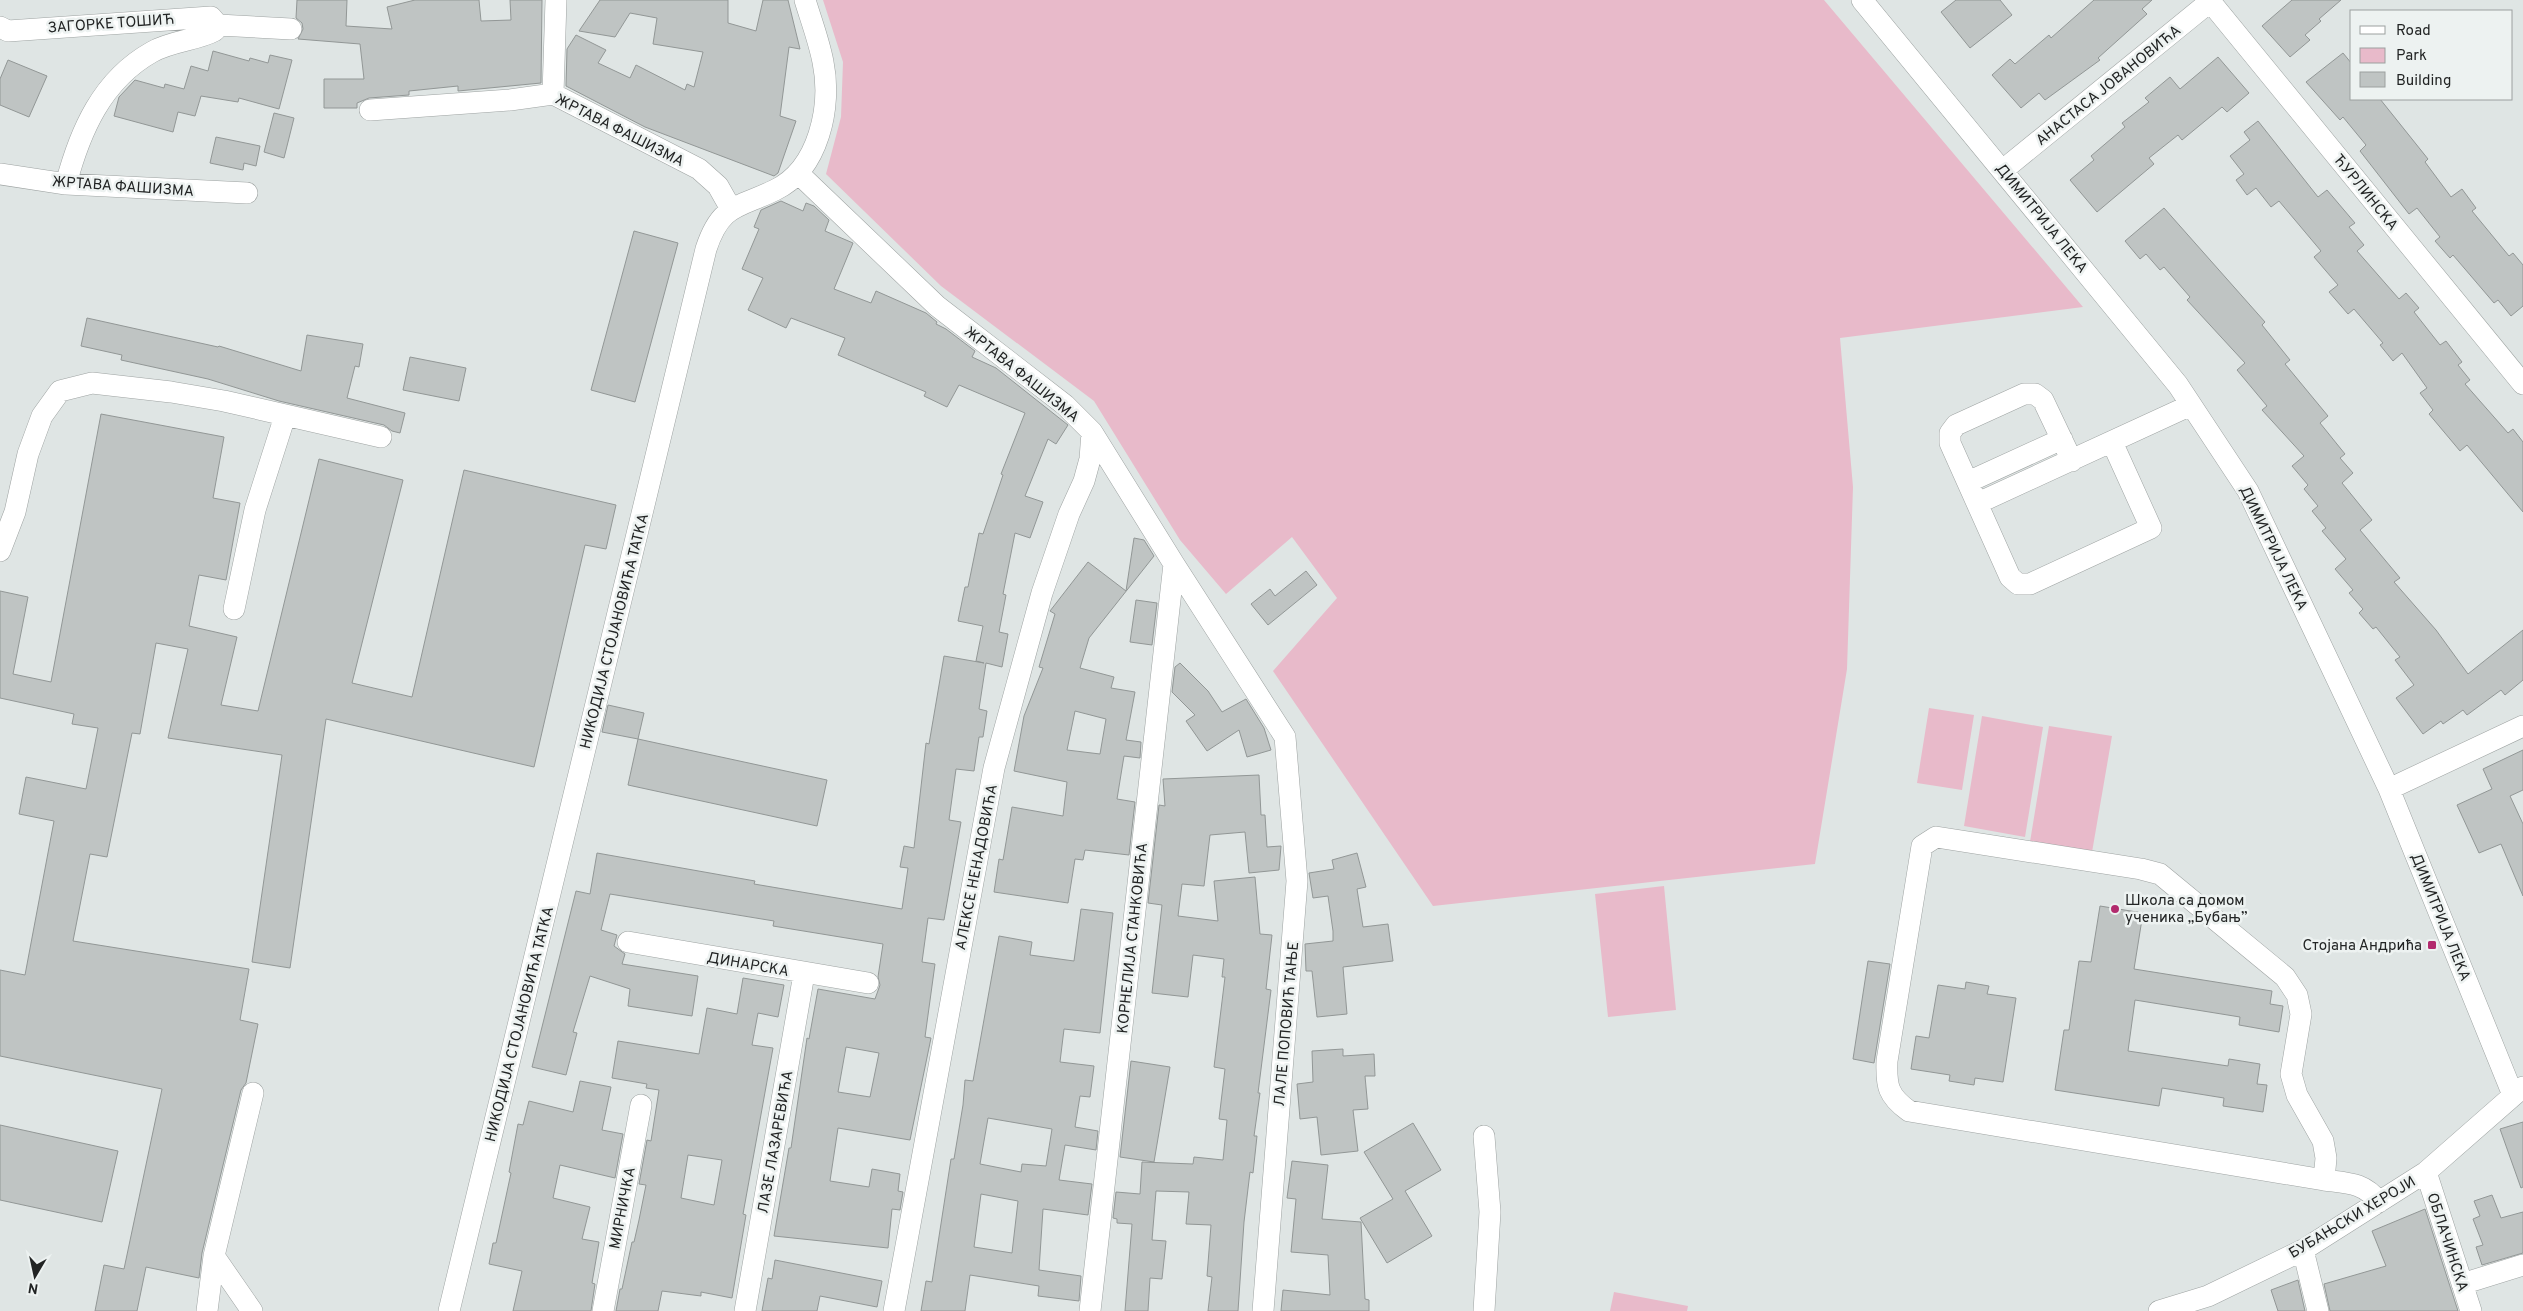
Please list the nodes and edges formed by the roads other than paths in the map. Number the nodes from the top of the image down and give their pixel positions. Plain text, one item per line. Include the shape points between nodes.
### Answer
1 (556, 0) edge
2 (805, 0) edge
3 (1862, 0) edge
4 (2211, 0) edge
5 (218, 25) junction
6 (0, 28) edge
7 (291, 29) dead end
8 (553, 94) junction
9 (370, 110) dead end
10 (2003, 170) junction
11 (798, 173) junction
12 (0, 174) edge
13 (66, 184) junction
14 (247, 193) dead end
15 (730, 209) junction
16 (2523, 384) edge
17 (2191, 404) junction
18 (285, 416) junction
19 (1092, 432) junction
20 (381, 437) dead end
21 (2062, 439) junction
22 (2112, 442) junction
23 (2072, 460) junction
24 (1968, 482) junction
25 (1978, 503) junction
26 (0, 550) edge
27 (1174, 564) junction
28 (234, 609) dead end
29 (2523, 726) edge
30 (1285, 736) joint
31 (2389, 789) junction
32 (628, 942) dead end
33 (804, 974) junction
34 (868, 983) dead end
35 (2518, 1091) edge
36 (253, 1094) dead end
37 (642, 1106) dead end
38 (1484, 1136) dead end
39 (2426, 1172) junction
40 (2324, 1180) junction
41 (2378, 1202) junction
42 (2303, 1250) junction
43 (214, 1256) junction
44 (2523, 1264) edge
45 (2462, 1284) junction
46 (2209, 1304) edge
47 (206, 1311) edge
48 (252, 1311) edge
49 (449, 1311) edge
50 (603, 1311) edge
51 (745, 1311) edge
52 (894, 1311) edge
53 (1090, 1311) edge
54 (1263, 1311) edge
55 (1484, 1311) edge
56 (2159, 1311) edge
57 (2318, 1311) edge
58 (2471, 1311) edge

1 - 8 street
2 - 11 street via 823,62 825,99 818,138
3 - 10 street, ДИМИТРИЈА ЛЕКА
4 - 10 street, АНАСТАСА ЈОВАНОВИЋА
4 - 16 street, ЋУРЛИНСКА
5 - 6 street, ЗАГОРКЕ ТОШИЋ via 211,17 186,17
5 - 7 street, ЗАГОРКЕ ТОШИЋ
5 - 13 street, ЗАГОРКЕ ТОШИЋ via 212,32 162,46 118,76 84,126
8 - 9 street, ЖРТАВА ФАШИЗМА
8 - 15 street, ЖРТАВА ФАШИЗМА via 699,169 718,186
10 - 17 street, ДИМИТРИЈА ЛЕКА
11 - 15 street via 777,190
11 - 19 street, ЖРТАВА ФАШИЗМА via 937,306 1065,405
12 - 13 street, ЖРТАВА ФАШИЗМА
13 - 14 street, ЖРТАВА ФАШИЗМА
15 - 49 street, НИКОДИЈА СТОЈАНОВИЋА ТАТКА via 706,248
17 - 22 street
17 - 31 street, ДИМИТРИЈА ЛЕКА via 2248,491
18 - 20 street
18 - 26 street via 224,401 92,383 60,392 42,416 28,454 15,512
18 - 28 street via 256,510
19 - 27 street, ЖРТАВА ФАШИЗМА
19 - 52 street, АЛЕКСЕ НЕНАДОВИЋА via 1084,480 1042,593 994,768
21 - 23 street
21 - 24 street
21 - 24 street via 2043,400 2035,394 2024,394 1956,425 1950,433 1950,443
22 - 23 street
22 - 25 street via 2151,528 2030,584 2018,584 2010,577
23 - 25 street
24 - 25 street
27 - 30 street, ЖРТАВА ФАШИЗМА
27 - 53 street, КОРНЕЛИЈА СТАНКОВИЋА
29 - 31 street
30 - 54 street, ЛАЛЕ ПОПОВИЋ ТАЊЕ via 1297,881
31 - 35 street, ДИМИТРИЈА ЛЕКА
32 - 33 street, ДИНАРСКА
33 - 34 street, ДИНАРСКА
33 - 51 street, ЛАЗЕ ЛАЗАРЕВИЋА
35 - 39 street, БУБАЊСКИ ХЕРОЈИ
36 - 43 street
37 - 50 street, МИРНИЧКА
38 - 55 street via 1490,1212
39 - 41 street, БУБАЊСКИ ХЕРОЈИ
39 - 45 street, ОБЛАЧИНСКА
40 - 40 street via 1909,1111 1894,1100 1886,1081 1887,1061 1922,846 1936,837 2160,874 2278,971 2297,995 2301,1014 2291,1074 2298,1095 2323,1141 2326,1158
40 - 41 street via 2370,1190
41 - 42 street, БУБАЊСКИ ХЕРОЈИ
42 - 46 street, БУБАЊСКИ ХЕРОЈИ
42 - 57 street
43 - 47 street
43 - 48 street
44 - 45 street
45 - 58 street, ОБЛАЧИНСКА
46 - 56 street, БУБАЊСКИ ХЕРОЈИ

